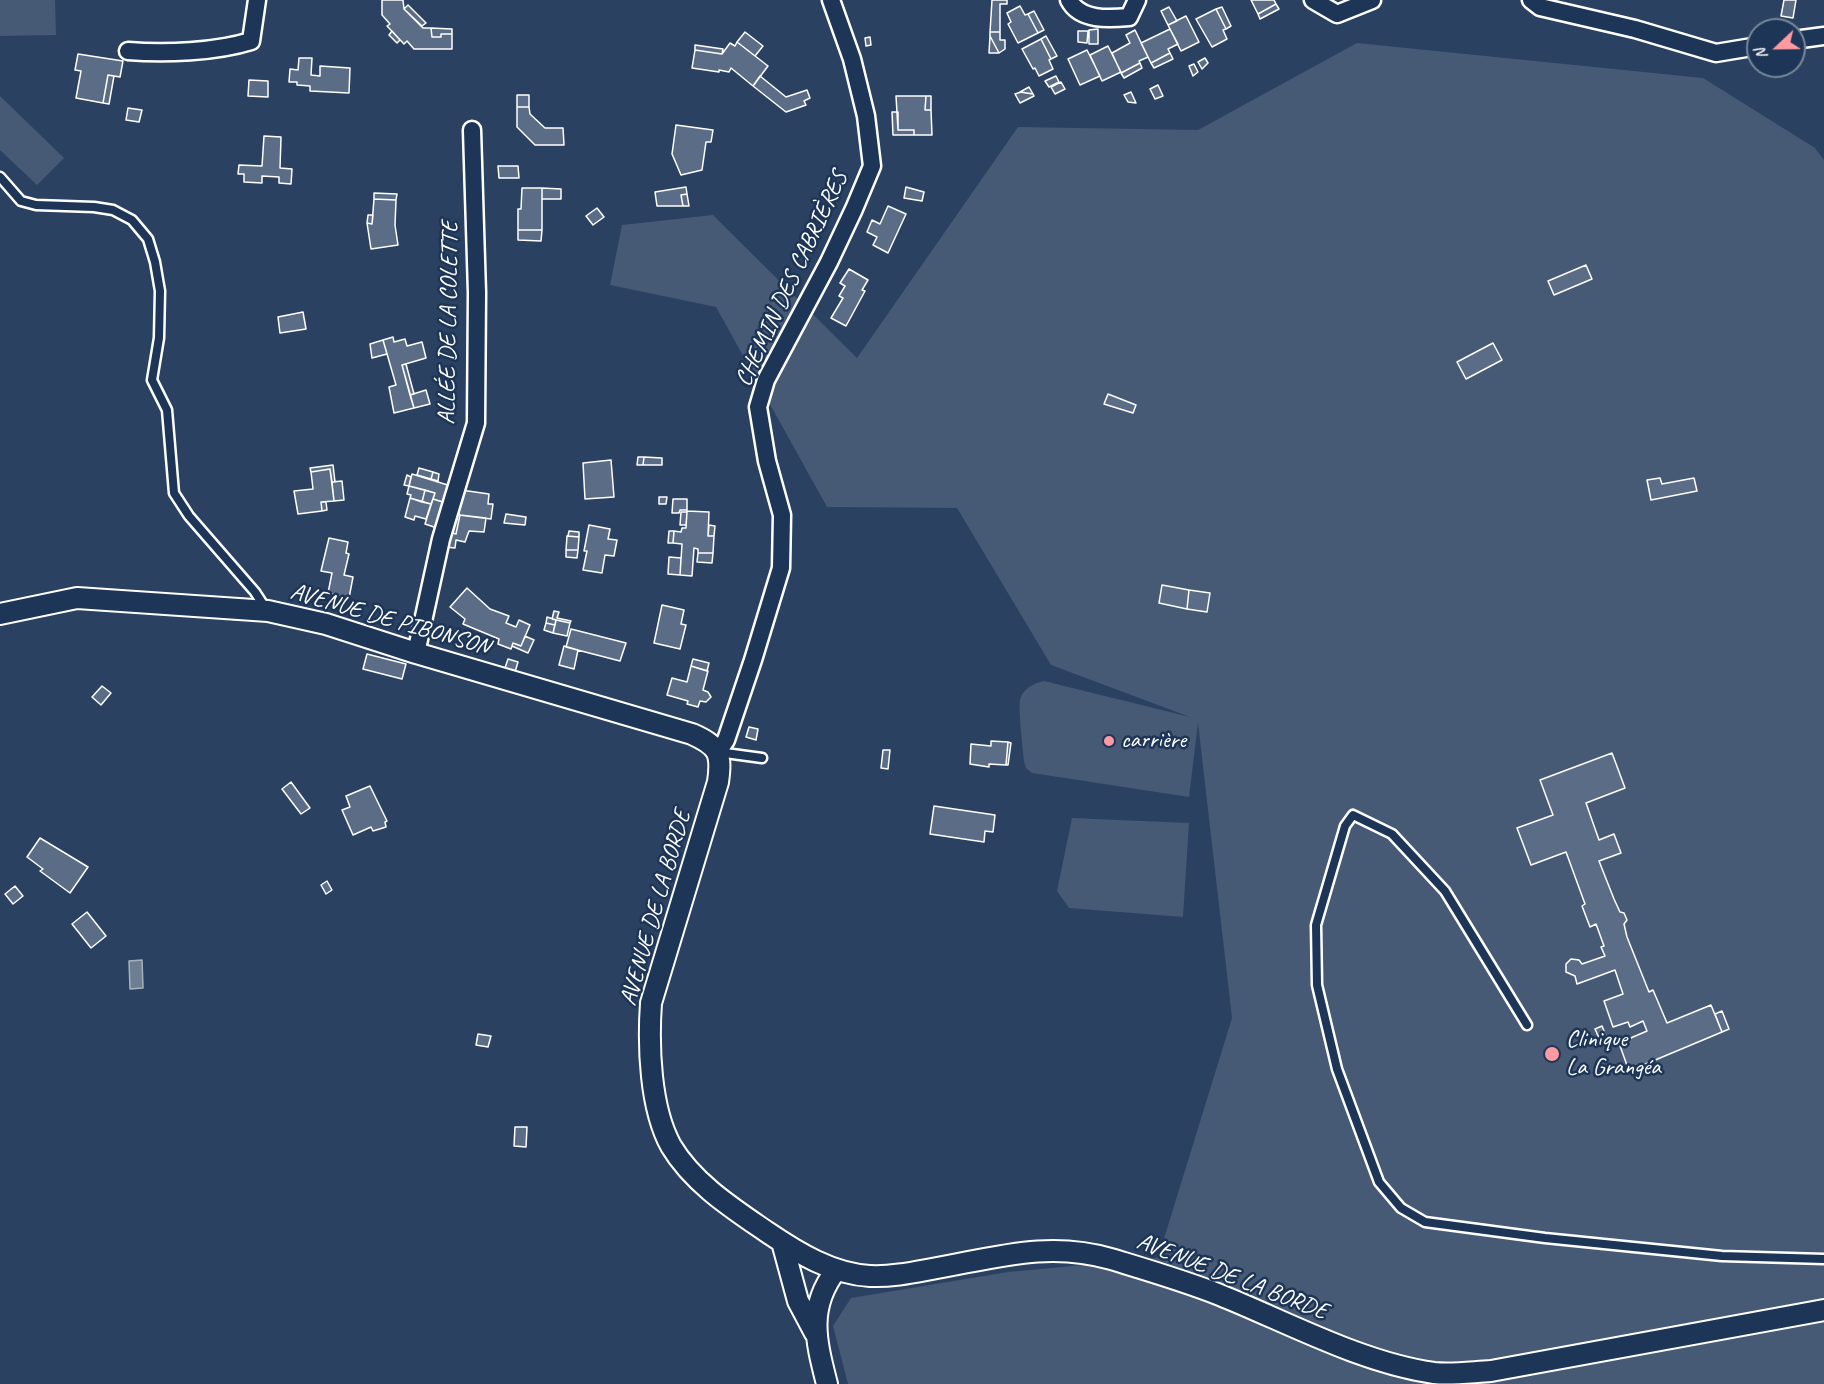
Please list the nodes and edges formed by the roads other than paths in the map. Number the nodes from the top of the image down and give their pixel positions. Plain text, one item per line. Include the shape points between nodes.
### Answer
1 (257, 0) edge
2 (831, 0) edge
3 (1069, 0) edge
4 (1137, 0) edge
5 (1313, 0) edge
6 (1371, 0) edge
7 (1531, 0) edge
8 (1824, 36) edge
9 (1806, 38) edge
10 (1746, 48) edge
11 (128, 51) dead end
12 (472, 130) dead end
13 (0, 177) edge
14 (268, 611) junction
15 (0, 614) edge
16 (416, 653) junction
17 (718, 752) junction
18 (762, 758) dead end
19 (1527, 1025) dead end
20 (782, 1242) junction
21 (1824, 1259) edge
22 (836, 1270) junction
23 (1824, 1310) edge
24 (815, 1333) junction
25 (827, 1384) edge

1 - 11 street via 251,41 154,53
2 - 17 street, CHEMIN DES CABRIÈRES via 852,59 866,116 872,166 829,262 766,380 758,407 782,514 781,568 726,740
3 - 4 street via 1073,8 1102,19 1129,17
5 - 6 street via 1337,14
7 - 10 street via 1540,7 1716,53
8 - 9 street
12 - 16 street, ALLÉE DE LA COLETTE via 476,423 441,539
13 - 14 lane via 21,201 36,206 113,210 132,220 148,239 160,291 159,338 152,380 167,410 174,493
14 - 15 street, AVENUE DE PIBONSON via 77,598
14 - 16 street, AVENUE DE PIBONSON via 326,624
16 - 17 street, AVENUE DE PIBONSON via 692,734 708,741
17 - 18 lane
17 - 20 street, AVENUE DE LA BORDE via 718,782 651,1004 651,1069 662,1126 687,1168 722,1201
19 - 21 lane via 1445,891 1392,834 1353,815 1345,826 1316,925 1317,985 1337,1069 1379,1182 1401,1208 1425,1222 1545,1238 1722,1256
20 - 22 street, AVENUE DE LA BORDE
20 - 24 street via 798,1301
22 - 23 street, AVENUE DE LA BORDE via 871,1276 906,1274 1015,1254 1081,1251 1218,1294 1351,1350 1435,1373 1491,1371
22 - 24 street via 817,1306
24 - 25 street

